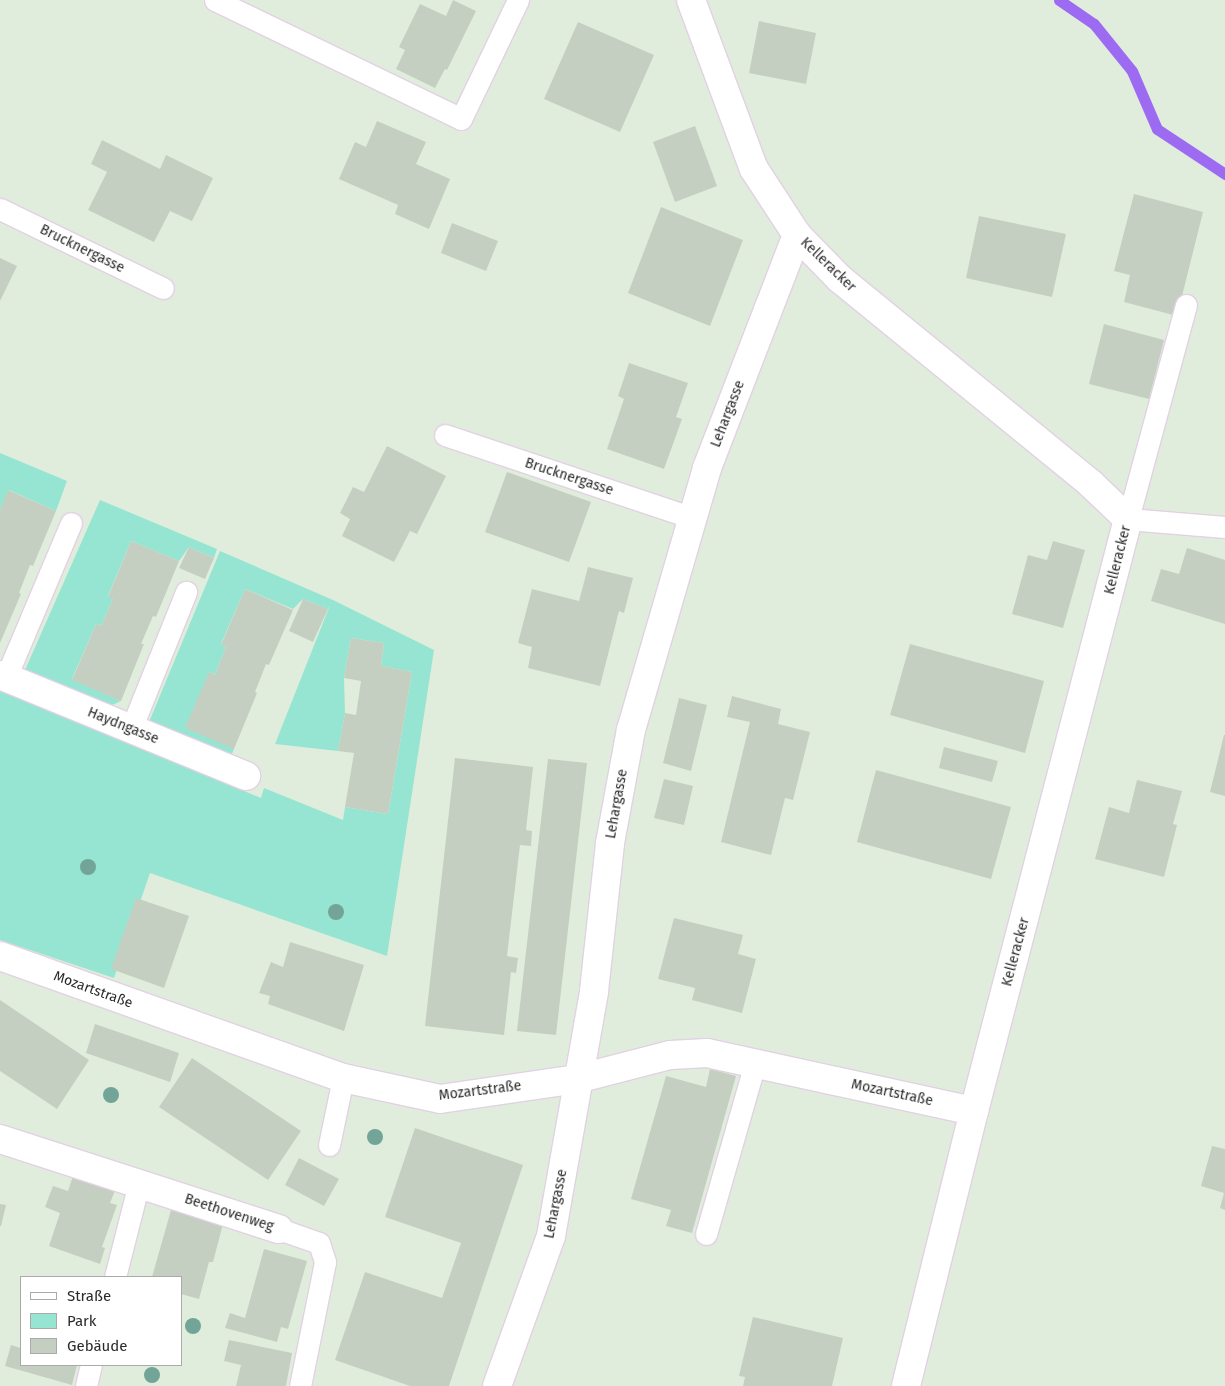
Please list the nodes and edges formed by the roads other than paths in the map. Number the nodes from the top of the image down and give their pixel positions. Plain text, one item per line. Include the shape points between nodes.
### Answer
1 (215, 0) edge
2 (518, 0) edge
3 (691, 0) edge
4 (0, 209) edge
5 (797, 235) junction
6 (164, 288) dead end
7 (1186, 305) dead end
8 (445, 435) dead end
9 (693, 518) junction
10 (1128, 519) junction
11 (71, 523) dead end
12 (1225, 526) edge
13 (186, 592) dead end
14 (3, 676) edge
15 (131, 729) junction
16 (246, 776) dead end
17 (0, 956) edge
18 (755, 1063) junction
19 (343, 1078) junction
20 (577, 1079) junction
21 (974, 1111) junction
22 (0, 1139) edge
23 (329, 1144) dead end
24 (139, 1183) junction
25 (279, 1230) joint
26 (706, 1234) dead end
27 (114, 1276) edge
28 (92, 1366) edge
29 (86, 1386) edge
30 (300, 1386) edge
31 (497, 1386) edge
32 (906, 1386) edge

1 - 2 lane via 461,119
3 - 5 street, Kelleracker via 754,169
4 - 6 lane, Brucknergasse
5 - 9 street, Lehargasse via 707,468
5 - 10 street, Kelleracker via 840,279 1062,459
7 - 10 lane, Kelleracker
8 - 9 lane, Brucknergasse
9 - 20 street, Lehargasse via 631,730 610,843 594,991
10 - 12 lane, Kelleracker
10 - 21 street, Kelleracker
11 - 14 lane
13 - 15 lane
14 - 15 street, Haydngasse
15 - 16 street, Haydngasse
17 - 19 street, Mozartstraße
18 - 20 street, Mozartstraße via 707,1053 670,1055
18 - 21 street, Mozartstraße
18 - 26 lane
19 - 20 street, Mozartstraße via 440,1099
19 - 23 lane
20 - 31 street, Lehargasse via 551,1236
21 - 32 street, Kelleracker
22 - 24 street, Beethovenweg
24 - 25 street, Beethovenweg
24 - 27 lane
25 - 30 lane, Beethovenweg via 319,1243 325,1262
28 - 29 lane

